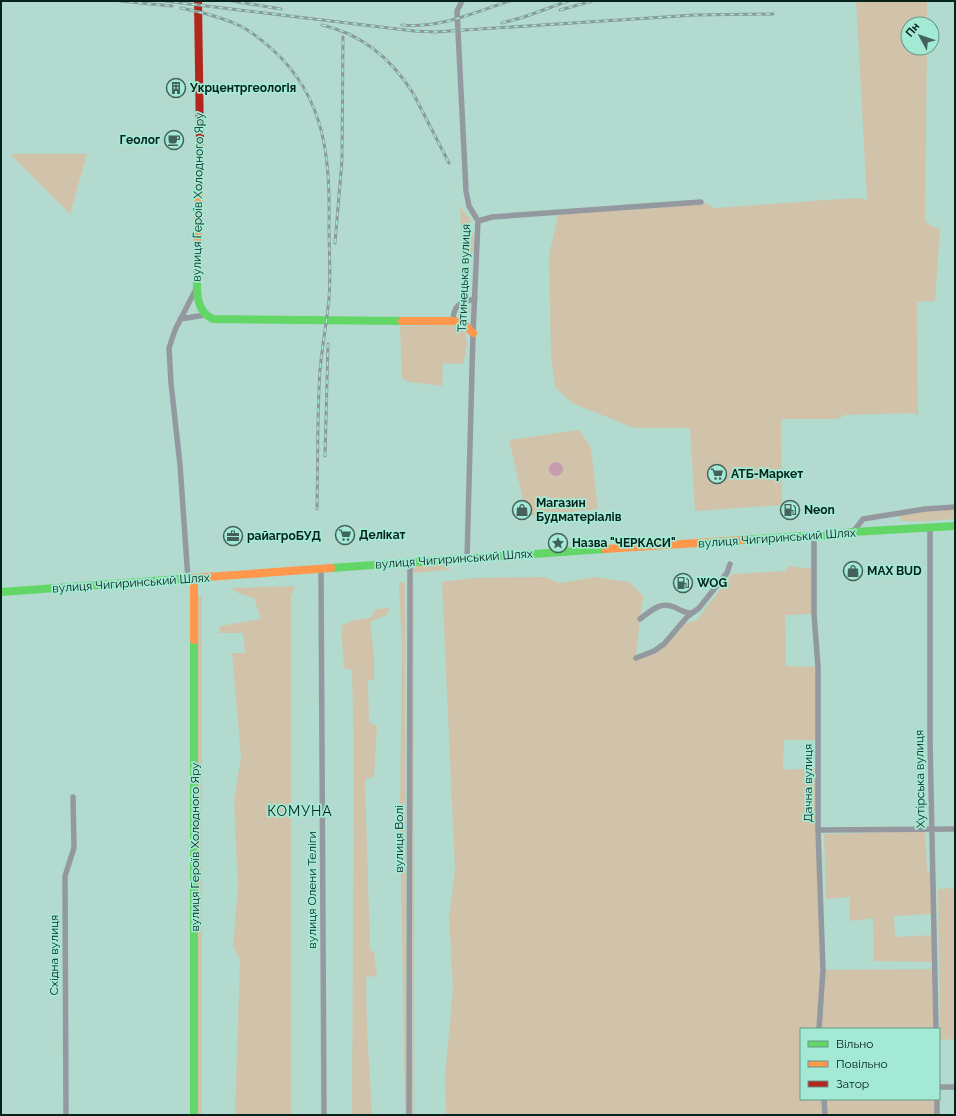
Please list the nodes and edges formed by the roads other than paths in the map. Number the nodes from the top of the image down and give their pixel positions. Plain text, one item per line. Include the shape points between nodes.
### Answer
1 (198, 1) edge
2 (462, 1) edge
3 (701, 202) dead end
4 (478, 221) junction
5 (197, 287) junction
6 (475, 299) junction
7 (205, 315) junction
8 (180, 319) junction
9 (453, 321) junction
10 (473, 333) junction
11 (955, 507) edge
12 (955, 526) edge
13 (930, 528) junction
14 (853, 532) junction
15 (814, 537) junction
16 (467, 559) junction
17 (410, 562) junction
18 (730, 564) dead end
19 (320, 569) junction
20 (191, 579) junction
21 (1, 592) edge
22 (692, 613) junction
23 (640, 619) dead end
24 (636, 658) dead end
25 (73, 797) dead end
26 (932, 829) junction
27 (955, 829) edge
28 (818, 830) junction
29 (819, 1028) edge
30 (936, 1028) edge
31 (940, 1087) edge
32 (955, 1087) edge
33 (824, 1100) edge
34 (937, 1100) edge
35 (66, 1115) edge
36 (194, 1115) edge
37 (324, 1115) edge
38 (409, 1115) edge
39 (825, 1115) edge
40 (937, 1115) edge

1 - 5 main road, вулиця Героїв Холодного Яру via 200,128
2 - 4 street, Татинецька вулиця via 457,11 466,191 469,206
3 - 4 street via 492,217
4 - 6 street, Татинецька вулиця
5 - 7 main road via 198,302
5 - 8 street, вулиця Героїв Холодного Яру
6 - 9 street via 459,304
6 - 10 street, Татинецька вулиця
7 - 8 street
7 - 9 main road via 213,319
8 - 20 street, вулиця Героїв Холодного Яру via 171,338 169,351
9 - 10 main road via 463,323
10 - 16 street, Татинецька вулиця
11 - 14 street via 863,519
12 - 13 main road, вулиця Чигиринський Шлях
13 - 14 main road, вулиця Чигиринський Шлях
13 - 26 street, Хутірська вулиця
14 - 15 main road, вулиця Чигиринський Шлях
15 - 16 main road, вулиця Чигиринський Шлях
15 - 28 street, Дачна вулиця via 814,614 818,667
16 - 17 main road, вулиця Чигиринський Шлях
17 - 19 main road, вулиця Чигиринський Шлях
17 - 38 street, вулиця Волі
18 - 22 street via 727,572 699,608
19 - 20 main road, вулиця Чигиринський Шлях
19 - 37 street, вулиця Олени Теліги
20 - 21 main road, вулиця Чигиринський Шлях
20 - 36 main road, вулиця Героїв Холодного Яру
22 - 23 street via 663,605
22 - 24 street via 664,644
25 - 35 street, Східна вулиця via 74,848 65,876
26 - 27 street
26 - 28 street
26 - 30 street, Хутірська вулиця
28 - 29 street, Дачна вулиця via 823,970
31 - 32 street
33 - 39 street
34 - 40 street

